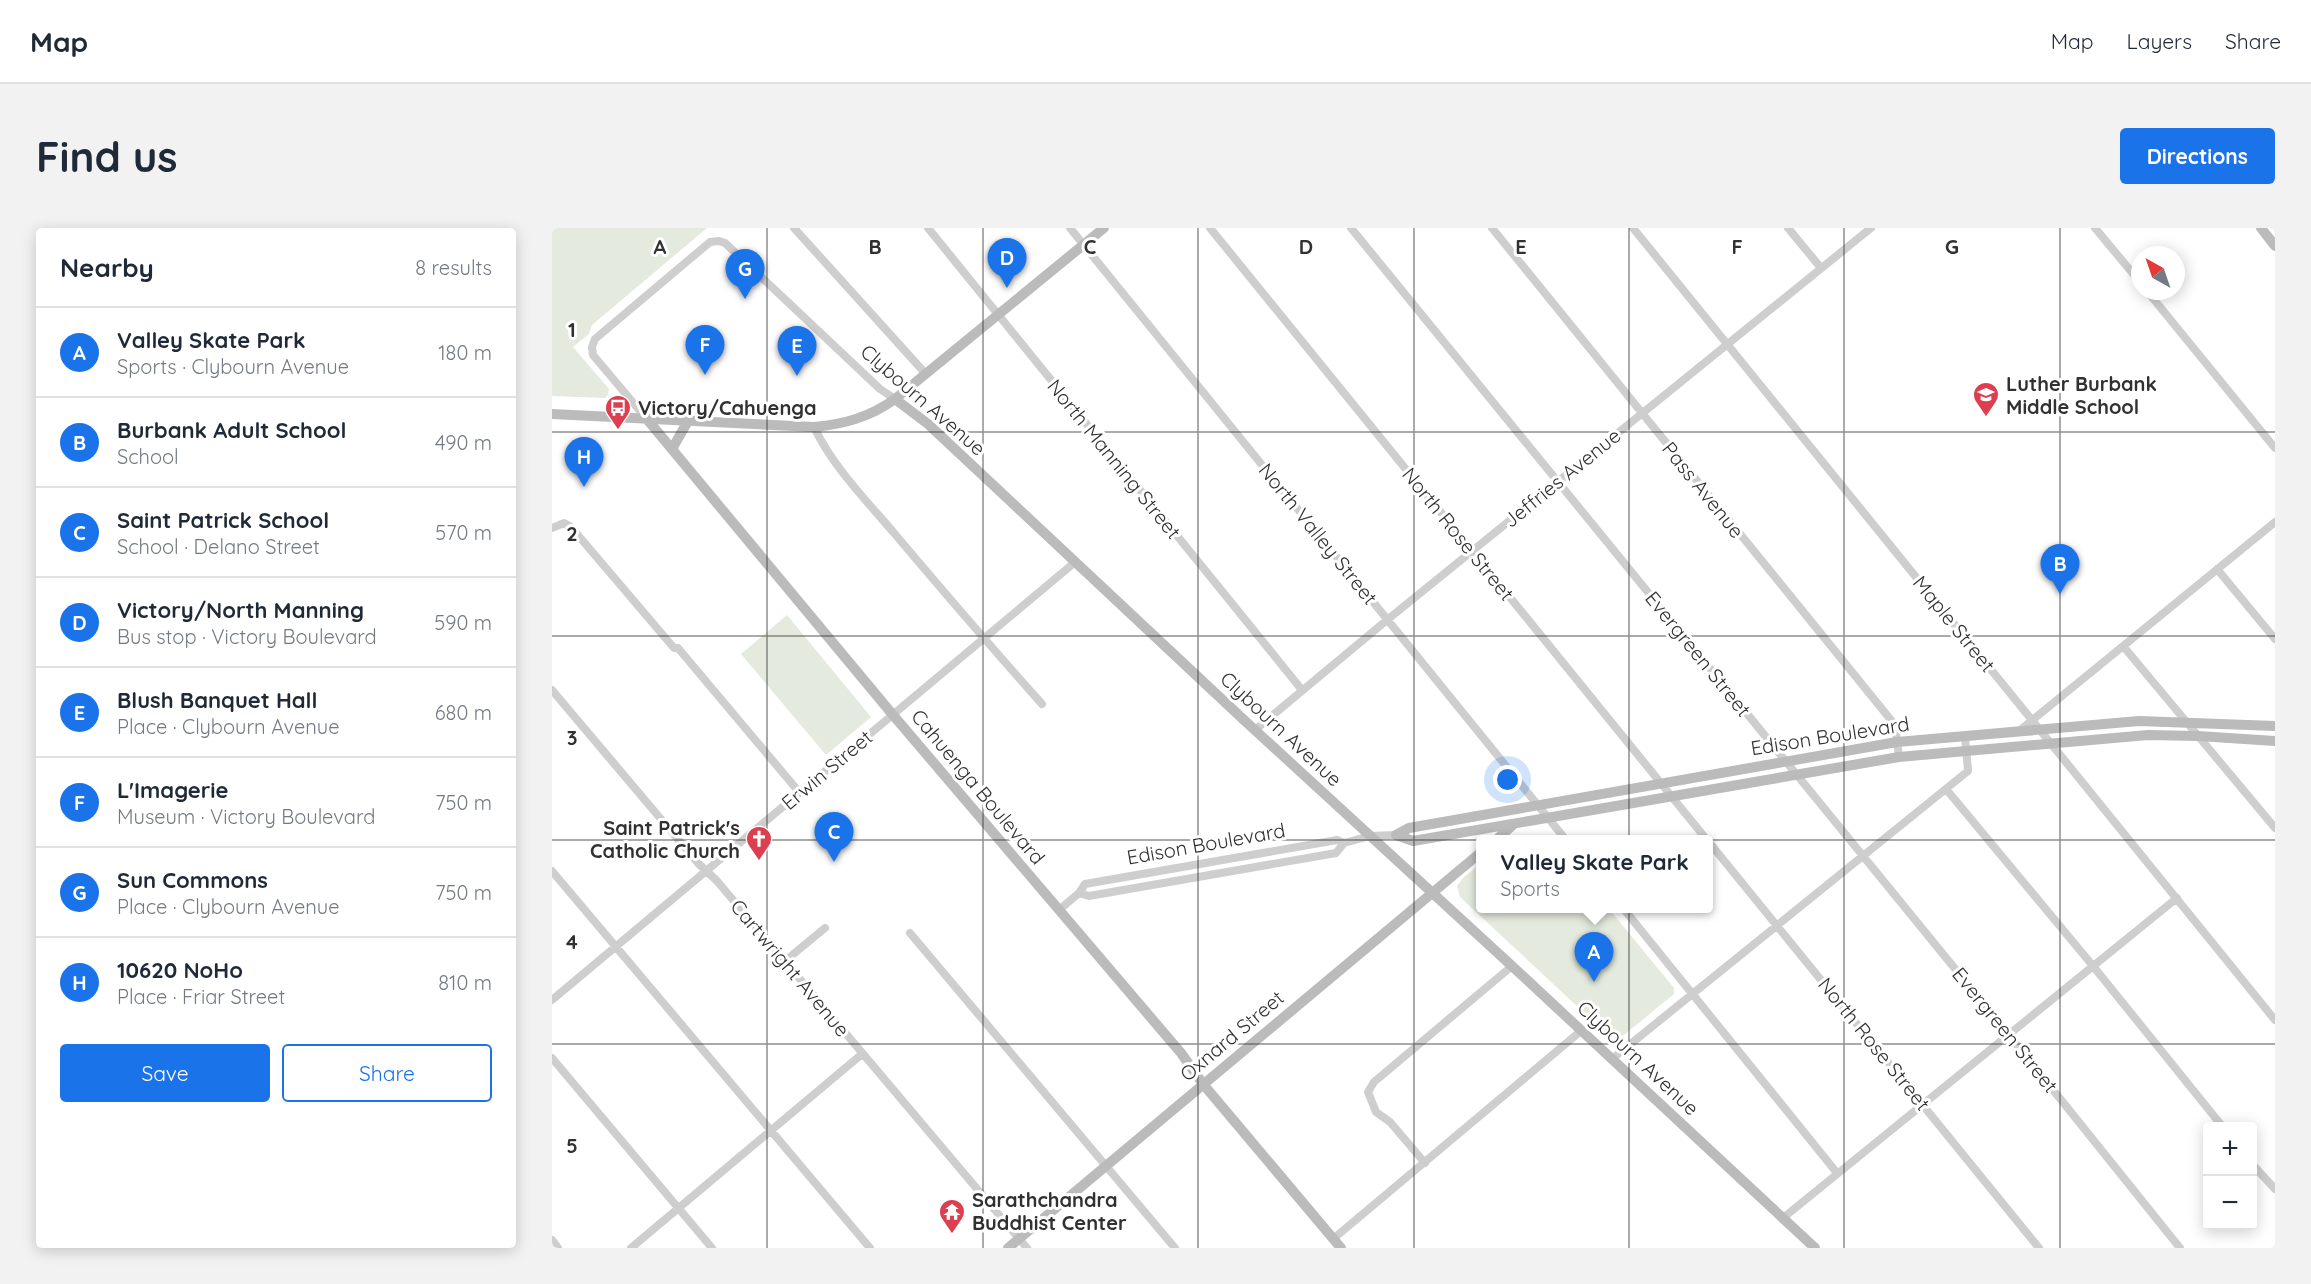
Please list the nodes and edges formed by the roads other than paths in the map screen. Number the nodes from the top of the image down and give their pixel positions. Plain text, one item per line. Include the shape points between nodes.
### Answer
1 (794, 228) edge
2 (928, 228) edge
3 (1070, 228) edge
4 (1104, 228) edge
5 (1210, 228) edge
6 (1351, 228) edge
7 (1492, 228) edge
8 (1633, 228) edge
9 (1788, 228) edge
10 (1871, 228) edge
11 (2096, 228) edge
12 (2267, 230) edge
13 (719, 241) joint
14 (1084, 245) junction
15 (2275, 246) edge
16 (1821, 268) junction
17 (2131, 271) edge
18 (2154, 300) edge
19 (997, 315) junction
20 (1728, 344) junction
21 (925, 374) junction
22 (895, 399) junction
23 (552, 414) edge
24 (1641, 414) junction
25 (646, 418) junction
26 (688, 421) junction
27 (814, 427) junction
28 (2275, 448) edge
29 (672, 449) junction
30 (1557, 483) junction
31 (2275, 522) edge
32 (552, 528) edge
33 (1471, 551) junction
34 (1074, 563) junction
35 (2217, 569) junction
36 (1387, 620) junction
37 (984, 639) junction
38 (2275, 639) edge
39 (2123, 646) junction
40 (552, 690) edge
41 (1302, 690) junction
42 (1041, 704) dead end
43 (892, 715) junction
44 (2031, 720) junction
45 (2187, 722) junction
46 (2275, 726) edge
47 (1255, 730) junction
48 (2040, 730) junction
49 (2019, 731) junction
50 (1965, 736) junction
51 (2198, 736) junction
52 (2275, 741) edge
53 (1897, 742) junction
54 (2051, 743) junction
55 (1966, 752) junction
56 (1899, 757) junction
57 (1786, 761) junction
58 (1797, 775) junction
59 (1661, 784) junction
60 (1946, 789) junction
61 (799, 792) junction
62 (1671, 797) junction
63 (1538, 805) junction
64 (1549, 818) junction
65 (1515, 824) junction
66 (2275, 828) edge
67 (1396, 835) junction
68 (1502, 835) edge
69 (1562, 835) edge
70 (1703, 835) edge
71 (1370, 836) junction
72 (1344, 843) junction
73 (1713, 847) edge
74 (1863, 855) junction
75 (1476, 856) edge
76 (552, 871) edge
77 (707, 871) junction
78 (1432, 892) junction
79 (1079, 893) junction
80 (2177, 898) junction
81 (1059, 910) junction
82 (1626, 913) edge
83 (1778, 926) junction
84 (825, 928) dead end
85 (910, 933) dead end
86 (615, 947) junction
87 (785, 961) junction
88 (1512, 966) junction
89 (2093, 966) junction
90 (1692, 993) junction
91 (552, 1000) edge
92 (2275, 1020) edge
93 (1581, 1030) junction
94 (2009, 1035) junction
95 (862, 1054) junction
96 (552, 1058) edge
97 (1612, 1059) junction
98 (1203, 1084) junction
99 (1923, 1104) junction
100 (2219, 1122) edge
101 (771, 1131) junction
102 (1425, 1163) junction
103 (1106, 1166) junction
104 (2257, 1169) edge
105 (1837, 1173) junction
106 (2275, 1190) edge
107 (678, 1209) junction
108 (1783, 1218) junction
109 (1019, 1239) junction
110 (1333, 1239) junction
111 (552, 1240) edge
112 (558, 1248) edge
113 (631, 1248) edge
114 (712, 1248) edge
115 (870, 1248) edge
116 (1008, 1248) edge
117 (1027, 1248) edge
118 (1175, 1248) edge
119 (1341, 1248) edge
120 (1815, 1248) edge
121 (2039, 1248) edge
122 (2180, 1248) edge

1 - 21 street
2 - 19 street, North Manning Street
3 - 14 street, North Valley Street
4 - 14 main road
5 - 33 street, North Rose Street
6 - 30 street, Evergreen Street
7 - 24 street, Pass Avenue
8 - 20 street, Maple Street
9 - 16 street
10 - 16 street, Jeffries Avenue
11 - 17 street
12 - 15 main road
13 - 22 street, Clybourn Avenue
13 - 25 street, Cahuenga Boulevard via 710,242 595,339 593,355
14 - 19 main road
14 - 36 street, North Valley Street
16 - 20 street, Jeffries Avenue
18 - 28 street
19 - 21 main road
19 - 41 street, North Manning Street
20 - 24 street, Jeffries Avenue
20 - 44 street, Maple Street
21 - 22 main road
22 - 27 main road via 853,421
22 - 34 main road, Clybourn Avenue via 928,424
23 - 25 main road
24 - 30 street, Jeffries Avenue
24 - 53 street, Pass Avenue via 1895,725
25 - 26 main road
25 - 29 main road, Cahuenga Boulevard
26 - 27 main road
26 - 29 main road
27 - 37 street via 851,482
29 - 43 main road, Cahuenga Boulevard
30 - 33 street, Jeffries Avenue
30 - 57 street, Evergreen Street
31 - 35 street
32 - 61 street via 564,524 571,527
33 - 36 street, Jeffries Avenue
33 - 59 street, North Rose Street
34 - 37 street, Erwin Street
34 - 47 main road, Clybourn Avenue
35 - 38 street
35 - 39 street
36 - 41 street, Jeffries Avenue
36 - 63 street, North Valley Street
37 - 42 street
37 - 43 street, Erwin Street
39 - 44 street
39 - 45 street
40 - 77 street, Cartwright Avenue
41 - 47 street, Jeffries Avenue
43 - 61 street, Erwin Street
43 - 81 main road, Cahuenga Boulevard
44 - 48 street, Maple Street
44 - 49 street
45 - 46 main road, Edison Boulevard
45 - 48 main road, Edison Boulevard via 2139,721
45 - 51 street
47 - 71 main road, Clybourn Avenue
48 - 49 main road, Edison Boulevard
48 - 54 street, Maple Street
49 - 50 main road, Edison Boulevard
50 - 53 main road, Edison Boulevard
50 - 55 street
51 - 52 main road, Edison Boulevard
51 - 54 main road, Edison Boulevard via 2148,735
51 - 66 street
53 - 56 street, Pass Avenue
53 - 57 main road, Edison Boulevard
54 - 55 main road, Edison Boulevard
54 - 80 street, Maple Street
55 - 56 main road, Edison Boulevard
55 - 60 street via 1968,771
56 - 58 main road, Edison Boulevard
57 - 58 street, Evergreen Street
57 - 59 main road, Edison Boulevard
58 - 62 main road, Edison Boulevard
58 - 74 street, Evergreen Street
59 - 62 street, North Rose Street
59 - 63 main road, Edison Boulevard
60 - 74 street
60 - 89 street
61 - 77 street, Erwin Street
62 - 64 main road, Edison Boulevard
62 - 70 street, North Rose Street
63 - 64 street, North Valley Street
63 - 65 main road
63 - 67 main road, Edison Boulevard via 1409,828
64 - 65 main road, Edison Boulevard
64 - 69 street, North Valley Street
65 - 67 main road, Edison Boulevard via 1413,841
65 - 68 main road
67 - 71 street, Edison Boulevard
71 - 72 street, Edison Boulevard
71 - 78 main road, Clybourn Avenue
72 - 79 street, Edison Boulevard via 1336,853 1089,896
72 - 79 street, Edison Boulevard via 1337,840 1085,884
73 - 83 street, North Rose Street
74 - 83 street
74 - 94 street, Evergreen Street
75 - 78 main road, Oxnard Street
76 - 86 street
77 - 86 street, Erwin Street
77 - 87 street, Cartwright Avenue
78 - 88 main road, Clybourn Avenue
78 - 98 main road, Oxnard Street
79 - 81 street, Edison Boulevard
80 - 89 street
80 - 92 street, Maple Street
81 - 98 main road, Cahuenga Boulevard
82 - 90 street
83 - 90 street
83 - 99 street, North Rose Street
84 - 87 street
85 - 103 street
86 - 91 street, Erwin Street
86 - 101 street
87 - 95 street, Cartwright Avenue
88 - 93 main road, Clybourn Avenue
88 - 102 street via 1374,1082 1368,1092 1377,1112
89 - 94 street
89 - 100 street
90 - 97 street
90 - 105 street
93 - 97 main road, Clybourn Avenue
93 - 102 street
94 - 99 street
94 - 122 street, Evergreen Street
95 - 101 street
95 - 109 street, Cartwright Avenue
96 - 107 street
97 - 108 main road, Clybourn Avenue
98 - 103 main road, Oxnard Street
98 - 110 main road, Cahuenga Boulevard
99 - 105 street
99 - 121 street, North Rose Street
101 - 107 street
101 - 115 street
102 - 110 street
103 - 109 main road, Oxnard Street
103 - 118 street
104 - 106 street
105 - 108 street
107 - 113 street
107 - 114 street
108 - 120 main road, Clybourn Avenue
109 - 116 main road, Oxnard Street
109 - 117 street, Cartwright Avenue
110 - 119 main road, Cahuenga Boulevard
111 - 112 street

